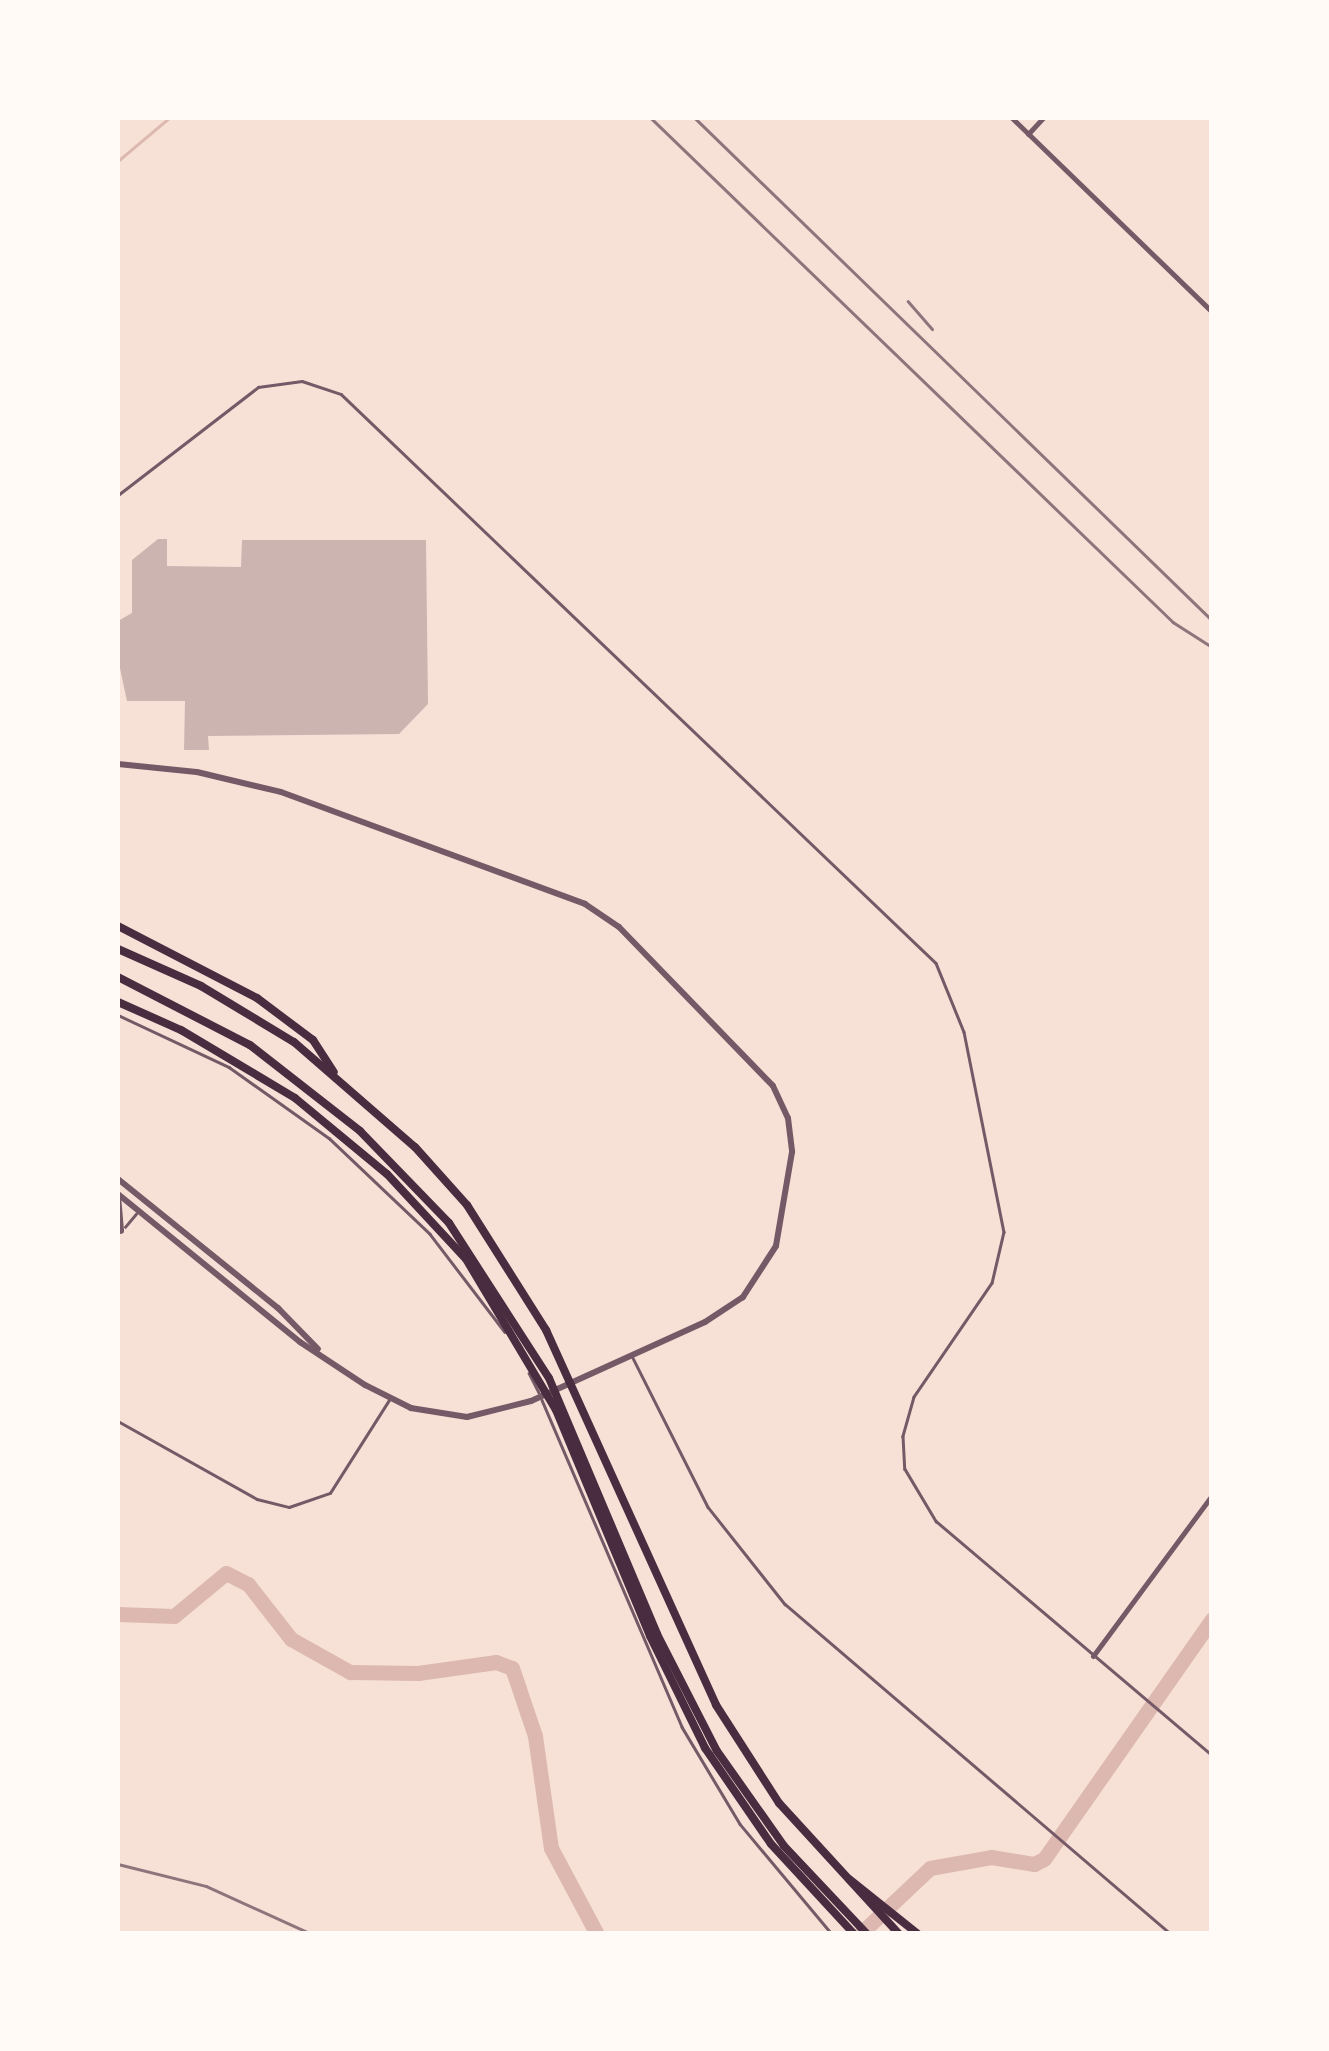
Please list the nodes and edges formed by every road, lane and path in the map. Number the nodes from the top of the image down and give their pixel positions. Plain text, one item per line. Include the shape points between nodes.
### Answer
1 (1043, 118) edge
2 (1016, 119) edge
3 (1028, 134) junction
4 (1212, 312) edge
5 (118, 495) edge
6 (118, 764) edge
7 (118, 926) edge
8 (118, 949) edge
9 (118, 977) edge
10 (118, 1002) edge
11 (118, 1016) edge
12 (335, 1074) junction
13 (118, 1179) edge
14 (118, 1195) edge
15 (146, 1201) junction
16 (138, 1211) junction
17 (119, 1233) edge
18 (306, 1334) junction
19 (300, 1342) junction
20 (322, 1354) junction
21 (632, 1355) junction
22 (389, 1400) junction
23 (118, 1421) edge
24 (1212, 1495) edge
25 (1093, 1656) junction
26 (1212, 1755) edge
27 (818, 1892) junction
28 (863, 1894) junction
29 (867, 1933) edge
30 (832, 1934) edge
31 (854, 1934) edge
32 (899, 1934) edge
33 (918, 1934) edge
34 (1170, 1934) edge

1 - 3 street
2 - 3 street
3 - 4 street
5 - 25 lane via 258,387 302,381 341,394 936,963 956,1003 1004,1232 992,1282 909,1410 905,1469 936,1522
6 - 21 street via 197,772 281,792 585,904 618,926 761,1072 782,1102 792,1134 768,1268 727,1310
7 - 12 main road via 257,998 313,1040
8 - 12 main road via 234,1004
9 - 27 main road via 261,1053 360,1131 449,1223 549,1378 701,1724
10 - 27 main road via 181,1030 295,1098 387,1174 466,1259 556,1410 650,1636 705,1748
11 - 30 lane via 195,1047 283,1104 380,1183 463,1272 531,1375 690,1742 740,1824
12 - 28 main road via 436,1168 507,1262 546,1330 716,1705 779,1803
13 - 15 street
14 - 16 street
14 - 17 street
15 - 16 lane
15 - 18 street
16 - 17 lane
16 - 19 street
18 - 19 street
18 - 20 street
19 - 20 street
20 - 22 street
21 - 22 street via 531,1401 466,1417
21 - 34 lane via 699,1492 785,1604
22 - 23 lane via 330,1493 289,1507 257,1500
24 - 25 street
25 - 26 lane
27 - 29 main road
27 - 31 main road
28 - 32 main road
28 - 33 main road

